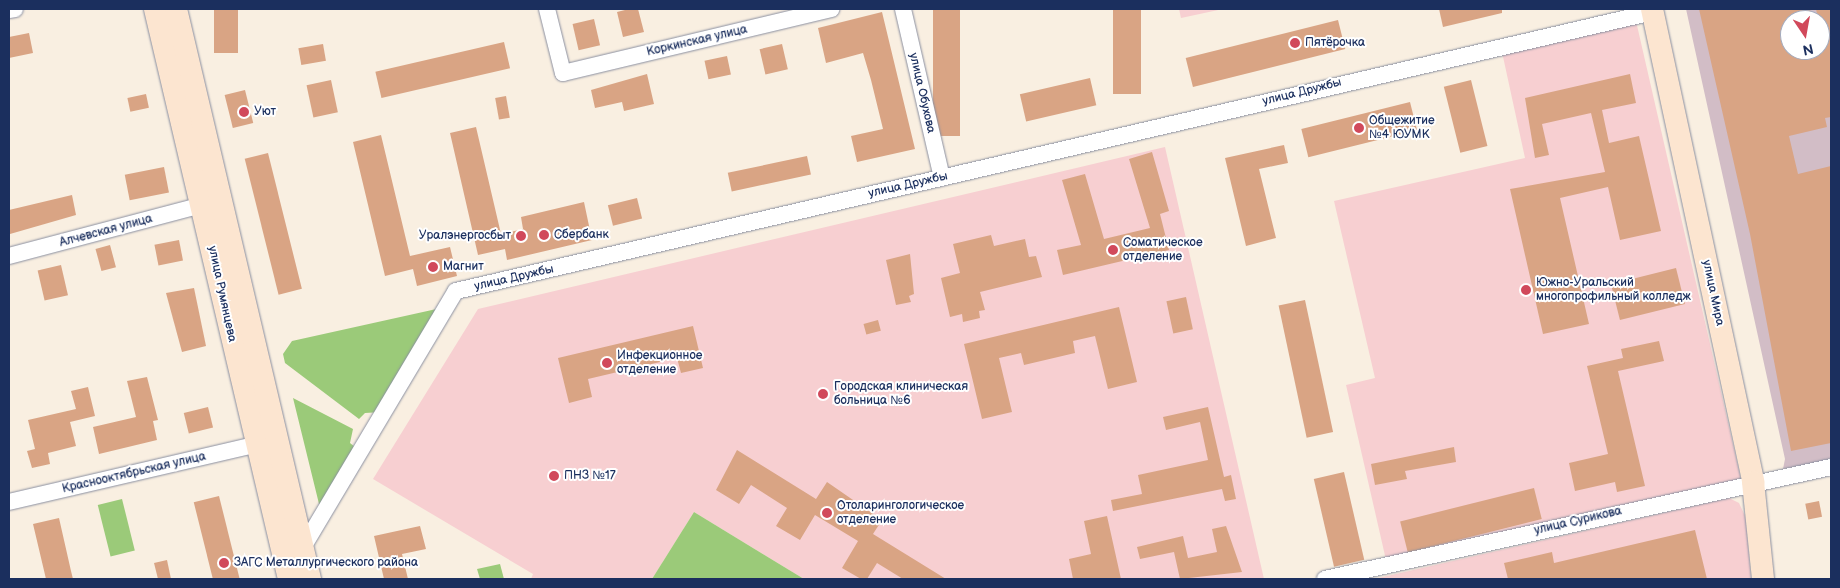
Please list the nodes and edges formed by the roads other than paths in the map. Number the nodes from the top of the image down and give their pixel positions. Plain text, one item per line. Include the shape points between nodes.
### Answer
1 (15, 9) edge
2 (155, 9) edge
3 (176, 9) edge
4 (548, 9) edge
5 (831, 9) edge
6 (902, 9) edge
7 (9, 10) edge
8 (1652, 10) edge
9 (942, 178) junction
10 (202, 205) junction
11 (9, 256) edge
12 (248, 362) junction
13 (259, 444) junction
14 (1831, 467) edge
15 (1753, 482) junction
16 (9, 502) edge
17 (302, 549) junction
18 (289, 579) edge
19 (310, 579) edge
20 (1325, 579) edge
21 (1763, 579) edge

1 - 7 street
2 - 10 main road, улица Румянцева
3 - 12 main road, улица Румянцева
4 - 5 street, Коркинская улица via 563,73
6 - 9 street, улица Обухова
8 - 9 street, улица Дружбы
8 - 15 main road, улица Мира
9 - 17 street, улица Дружбы via 456,291
10 - 11 street, Алчевская улица
10 - 12 main road, улица Румянцева
12 - 13 main road, улица Румянцева
12 - 17 main road, улица Румянцева
13 - 16 street, Краснооктябрьская улица
13 - 18 main road, улица Румянцева
14 - 15 street, улица Сурикова
15 - 20 street, улица Сурикова
15 - 21 main road, улица Мира
17 - 19 main road, улица Румянцева

